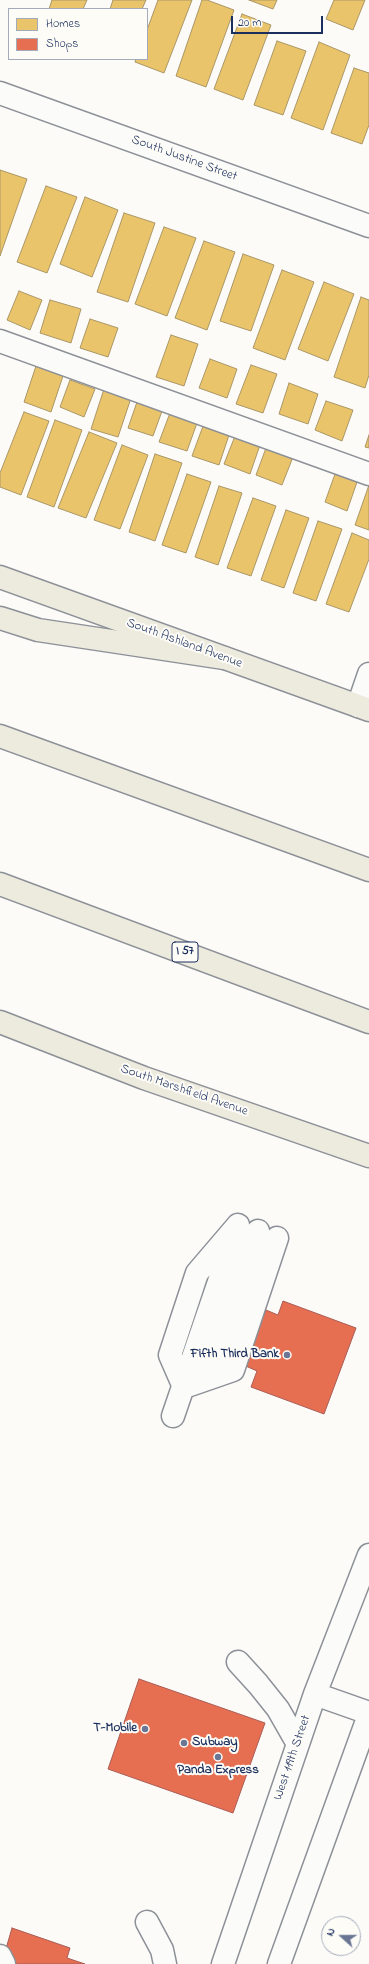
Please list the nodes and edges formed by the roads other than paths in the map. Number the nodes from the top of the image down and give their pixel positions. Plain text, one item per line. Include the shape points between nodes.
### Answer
1 (0, 93) edge
2 (369, 226) edge
3 (0, 341) edge
4 (369, 474) edge
5 (0, 577) edge
6 (0, 618) edge
7 (224, 658) junction
8 (369, 674) edge
9 (363, 708) edge
10 (0, 736) edge
11 (369, 870) edge
12 (0, 884) edge
13 (0, 1022) edge
14 (369, 1022) edge
15 (369, 1156) edge
16 (184, 1387) junction
17 (174, 1416) dead end
18 (369, 1554) edge
19 (238, 1662) dead end
20 (315, 1694) junction
21 (369, 1714) edge
22 (298, 1744) junction
23 (147, 1922) dead end
24 (0, 1956) edge
25 (4, 1964) edge
26 (165, 1964) edge
27 (223, 1964) edge
28 (279, 1964) edge

1 - 2 street, South Justine Street
3 - 4 street
5 - 7 main road, South Ashland Avenue
6 - 7 main road via 38,630
7 - 9 main road, South Ashland Avenue
8 - 9 street
10 - 11 main road
12 - 14 main road, I 57
13 - 15 main road, South Marshfield Avenue via 144,1078
16 - 16 street via 233,1370 258,1231 197,1273 170,1355
16 - 17 street
18 - 20 street, West 119th Street
19 - 22 street via 278,1709
20 - 21 street
20 - 22 street, West 119th Street
21 - 28 street
22 - 27 street, West 119th Street
23 - 26 street via 162,1950
24 - 25 street

